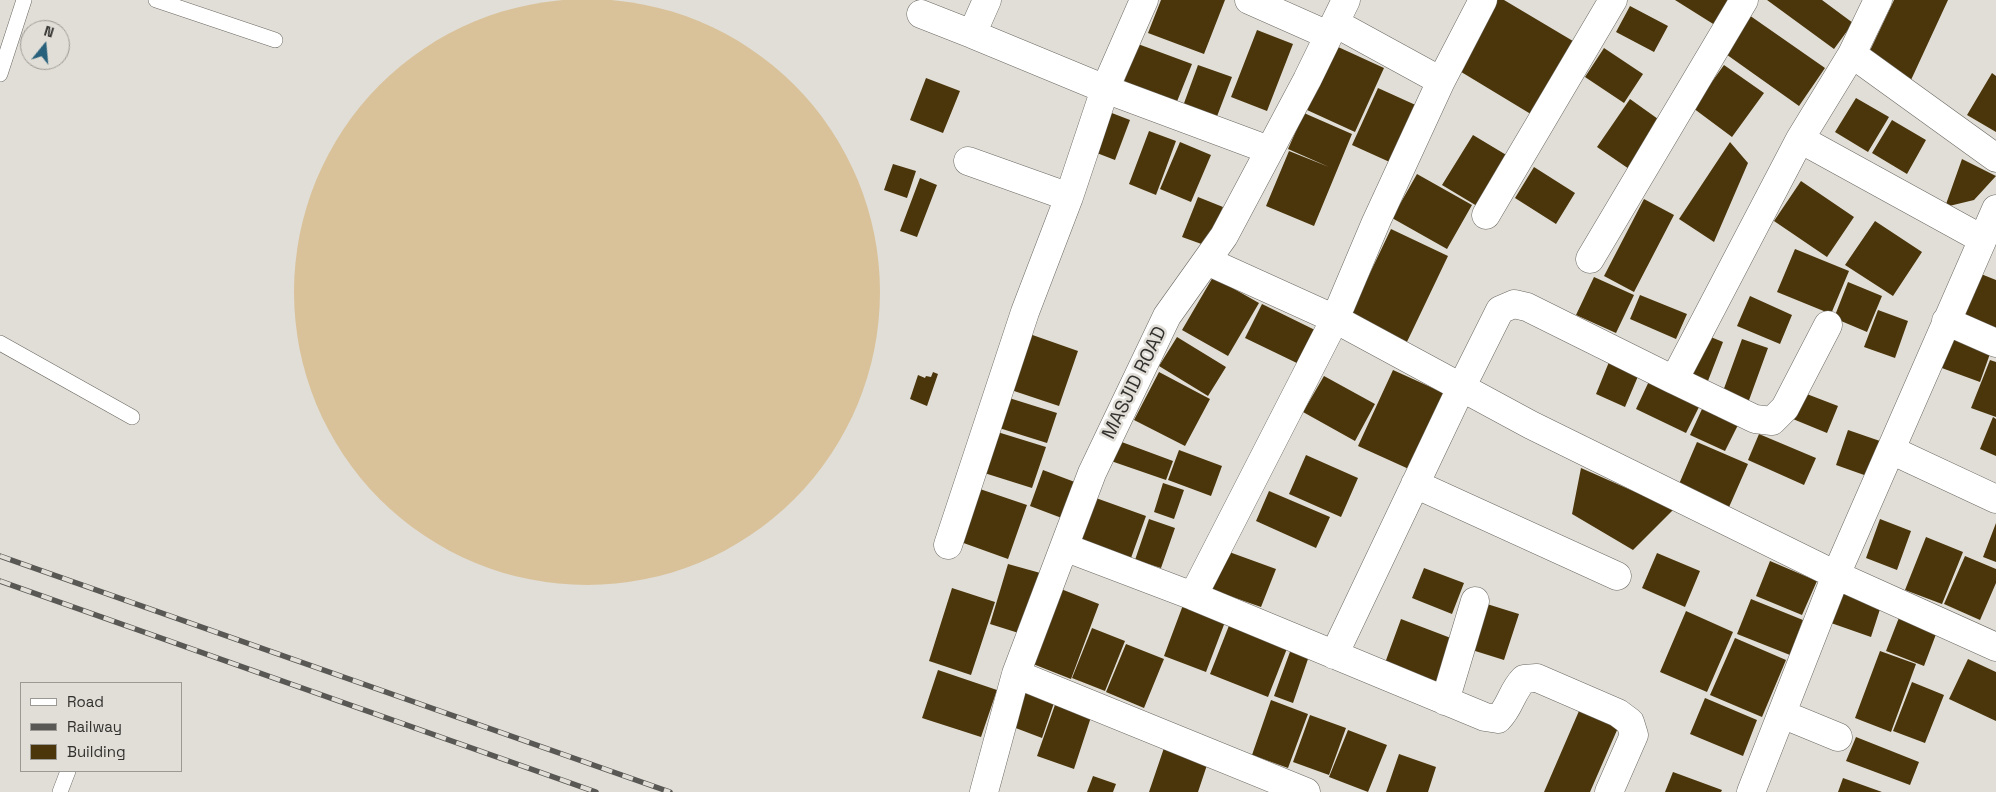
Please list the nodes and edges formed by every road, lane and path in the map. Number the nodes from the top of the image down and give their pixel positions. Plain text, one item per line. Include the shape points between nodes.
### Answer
1 (24, 0) edge
2 (156, 0) edge
3 (987, 0) edge
4 (1144, 0) edge
5 (1249, 0) edge
6 (1483, 0) edge
7 (1613, 0) edge
8 (1744, 0) edge
9 (1878, 0) edge
10 (921, 14) dead end
11 (1336, 19) edge
12 (972, 34) junction
13 (276, 40) dead end
14 (1852, 54) junction
15 (0, 74) edge
16 (1441, 80) junction
17 (1105, 89) junction
18 (1800, 139) junction
19 (1269, 150) junction
20 (1996, 158) edge
21 (968, 161) dead end
22 (1069, 197) junction
23 (1996, 209) edge
24 (1486, 215) dead end
25 (1982, 239) junction
26 (1590, 259) dead end
27 (1206, 261) junction
28 (1335, 319) junction
29 (1946, 321) junction
30 (1828, 325) dead end
31 (0, 343) edge
32 (1996, 343) edge
33 (1674, 380) junction
34 (1461, 388) junction
35 (132, 417) dead end
36 (1891, 450) junction
37 (1415, 484) junction
38 (1996, 500) edge
39 (948, 545) dead end
40 (1064, 547) junction
41 (1836, 575) junction
42 (1617, 576) dead end
43 (1193, 596) junction
44 (1475, 601) dead end
45 (1996, 647) edge
46 (1334, 656) junction
47 (1016, 674) junction
48 (1445, 701) junction
49 (1782, 714) junction
50 (1838, 737) dead end
51 (68, 772) edge
52 (60, 792) edge
53 (984, 792) edge
54 (1306, 792) edge
55 (1609, 792) edge
56 (1751, 792) edge

1 - 15 lane
2 - 13 lane
3 - 12 street
4 - 17 street
5 - 11 street
6 - 16 street
7 - 24 street
8 - 26 street
9 - 14 street
10 - 12 street
11 - 16 street
11 - 19 street, MASJID ROAD via 1308,80
12 - 17 street
14 - 18 street
14 - 20 street
16 - 28 street
17 - 19 street
17 - 22 street
18 - 25 street
18 - 33 street
19 - 27 street, MASJID ROAD via 1224,236
21 - 22 street
22 - 39 street via 1025,312
23 - 25 street
25 - 29 street
27 - 28 street
27 - 40 street, MASJID ROAD via 1167,316 1092,473
28 - 34 street
28 - 43 street
29 - 32 street
29 - 36 street
30 - 33 street via 1785,408 1772,421 1755,419
31 - 35 lane
33 - 34 street via 1514,304 1500,310
34 - 37 street
34 - 41 street
36 - 38 street
36 - 41 street
37 - 42 street
37 - 46 street
40 - 43 street
40 - 47 street, MASJID ROAD
41 - 45 street
41 - 49 street
43 - 46 street
44 - 48 street
46 - 48 street
47 - 53 street, MASJID ROAD
47 - 54 street
48 - 55 street via 1498,719 1506,711 1516,687 1524,679 1537,678 1618,713 1630,722 1634,735
49 - 50 street
49 - 56 street
51 - 52 lane

